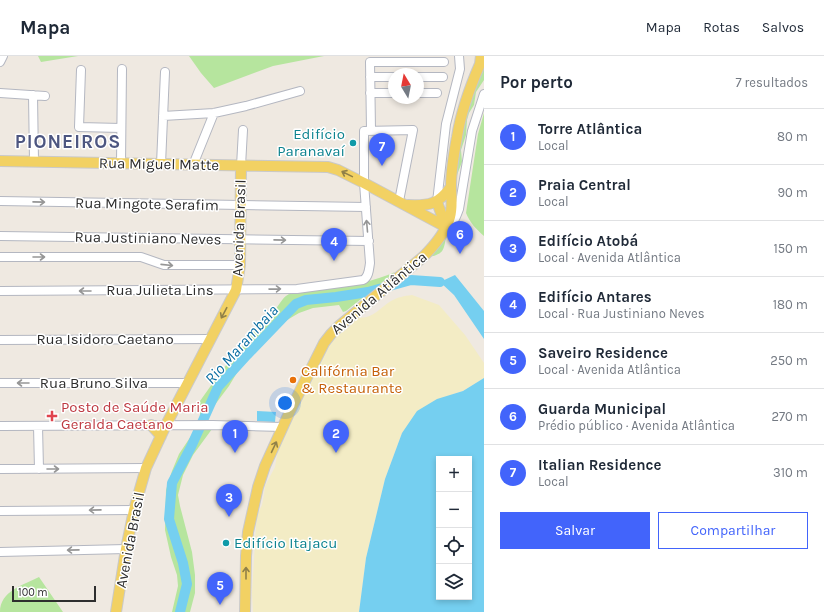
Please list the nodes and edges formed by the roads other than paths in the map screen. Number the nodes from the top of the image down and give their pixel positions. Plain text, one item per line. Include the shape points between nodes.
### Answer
1 (3, 56) edge
2 (459, 56) edge
3 (481, 56) edge
4 (0, 62) edge
5 (444, 62) dead end
6 (122, 69) dead end
7 (81, 70) dead end
8 (165, 72) dead end
9 (370, 77) junction
10 (388, 77) edge
11 (424, 77) edge
12 (443, 77) dead end
13 (300, 91) dead end
14 (0, 93) edge
15 (370, 93) junction
16 (388, 93) edge
17 (424, 93) edge
18 (437, 93) dead end
19 (484, 94) edge
20 (33, 95) junction
21 (45, 96) dead end
22 (214, 113) junction
23 (163, 116) junction
24 (121, 128) junction
25 (243, 130) dead end
26 (367, 131) junction
27 (0, 161) edge
28 (34, 161) junction
29 (121, 163) junction
30 (161, 164) junction
31 (193, 165) junction
32 (241, 166) junction
33 (364, 183) junction
34 (451, 187) junction
35 (0, 202) edge
36 (436, 202) junction
37 (403, 203) junction
38 (241, 205) junction
39 (366, 207) junction
40 (446, 227) junction
41 (0, 236) edge
42 (241, 239) junction
43 (369, 241) junction
44 (0, 257) edge
45 (240, 265) junction
46 (236, 290) junction
47 (0, 291) edge
48 (210, 339) junction
49 (0, 340) edge
50 (0, 383) edge
51 (188, 383) junction
52 (151, 425) junction
53 (166, 425) junction
54 (0, 426) edge
55 (38, 426) junction
56 (282, 427) junction
57 (161, 436) junction
58 (146, 468) junction
59 (0, 469) edge
60 (39, 469) junction
61 (134, 510) junction
62 (0, 511) edge
63 (126, 549) junction
64 (0, 552) edge
65 (116, 612) edge
66 (245, 612) edge

1 - 4 street
2 - 36 street via 460,68 446,124
3 - 34 main road, Avenida Atlântica via 461,116
5 - 9 street via 370,62
6 - 24 street
7 - 24 street via 79,127
8 - 23 street
9 - 10 street
9 - 15 street
11 - 12 street
13 - 22 street
14 - 20 street
15 - 16 street
15 - 26 street
17 - 18 street
19 - 40 street via 472,131 459,209 456,219
20 - 21 street
20 - 28 street
22 - 23 street
22 - 31 street
23 - 30 street
24 - 29 street
25 - 32 street, Avenida Brasil
26 - 33 street
26 - 37 street via 413,130
27 - 28 main road, Rua Miguel Matte
28 - 29 main road, Rua Miguel Matte
29 - 30 main road, Rua Miguel Matte
30 - 31 main road, Rua Miguel Matte
31 - 32 main road, Rua Miguel Matte
33 -> 32 main road, Rua Miguel Matte via 328,167
32 - 38 main road, Avenida Brasil
33 - 37 main road, Rua Miguel Matte
33 - 39 street
34 - 36 main road
34 - 40 main road, Avenida Atlântica via 452,209
35 -> 38 street, Rua Mingote Serafim
36 - 37 main road, Rua Miguel Matte via 423,205
36 - 40 main road
37 - 40 main road, Rua Miguel Matte
38 - 39 street, Rua Mingote Serafim
38 - 42 main road, Avenida Brasil
43 -> 39 street
40 - 56 main road, Avenida Atlântica via 433,247 417,263 327,338
41 - 42 street, Rua Justiniano Neves
42 -> 43 street, Rua Justiniano Neves
42 - 45 main road, Avenida Brasil
46 -> 43 street, Rua Julieta Lins via 309,288 366,279 370,263
44 -> 45 street via 141,257 164,265
45 - 46 main road, Avenida Brasil
46 -> 47 street, Rua Julieta Lins
46 -> 48 main road, Avenida Brasil
48 - 49 street, Rua Isidoro Caetano
48 - 51 main road, Avenida Brasil
51 -> 50 street, Rua Bruno Silva
51 - 53 main road, Avenida Brasil
52 - 53 street
52 - 55 street
52 - 57 main road
53 - 56 street
53 - 57 main road, Avenida Brasil
54 - 55 street
55 - 60 street
66 -> 56 main road, Avenida Atlântica via 250,516 265,466
57 - 58 main road, Avenida Brasil
60 -> 58 street
58 - 61 main road, Avenida Brasil
59 - 60 street
61 -> 62 street
61 - 63 main road, Avenida Brasil
63 -> 64 street
63 - 65 main road, Avenida Brasil

